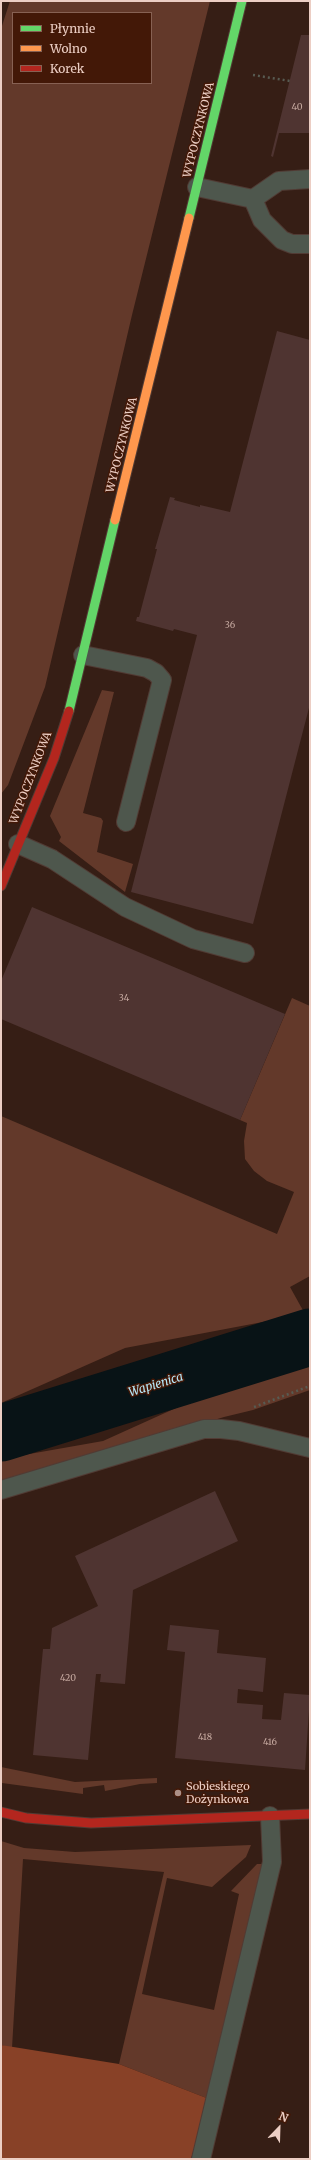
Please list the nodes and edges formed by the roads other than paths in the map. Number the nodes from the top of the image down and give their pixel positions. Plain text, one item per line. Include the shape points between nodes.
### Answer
1 (242, 1) edge
2 (310, 179) edge
3 (198, 187) junction
4 (253, 199) junction
5 (310, 244) edge
6 (83, 655) junction
7 (126, 822) dead end
8 (11, 850) edge
9 (1, 886) edge
10 (245, 953) dead end
11 (310, 1448) edge
12 (1, 1490) edge
13 (1, 1812) edge
14 (310, 1814) edge
15 (270, 1816) junction
16 (201, 2159) edge

1 - 3 street, WYPOCZYNKOWA
2 - 4 lane via 280,181
3 - 4 lane
3 - 6 street, WYPOCZYNKOWA
4 - 5 lane via 262,220 282,240 292,244
6 - 7 lane via 147,668 162,680
6 - 8 street, WYPOCZYNKOWA via 54,758
8 - 9 street, WYPOCZYNKOWA
8 - 10 lane via 52,859 125,907 193,939
11 - 12 lane via 239,1431 204,1429
13 - 15 street via 26,1818 91,1823
14 - 15 street
15 - 16 lane via 272,1862

